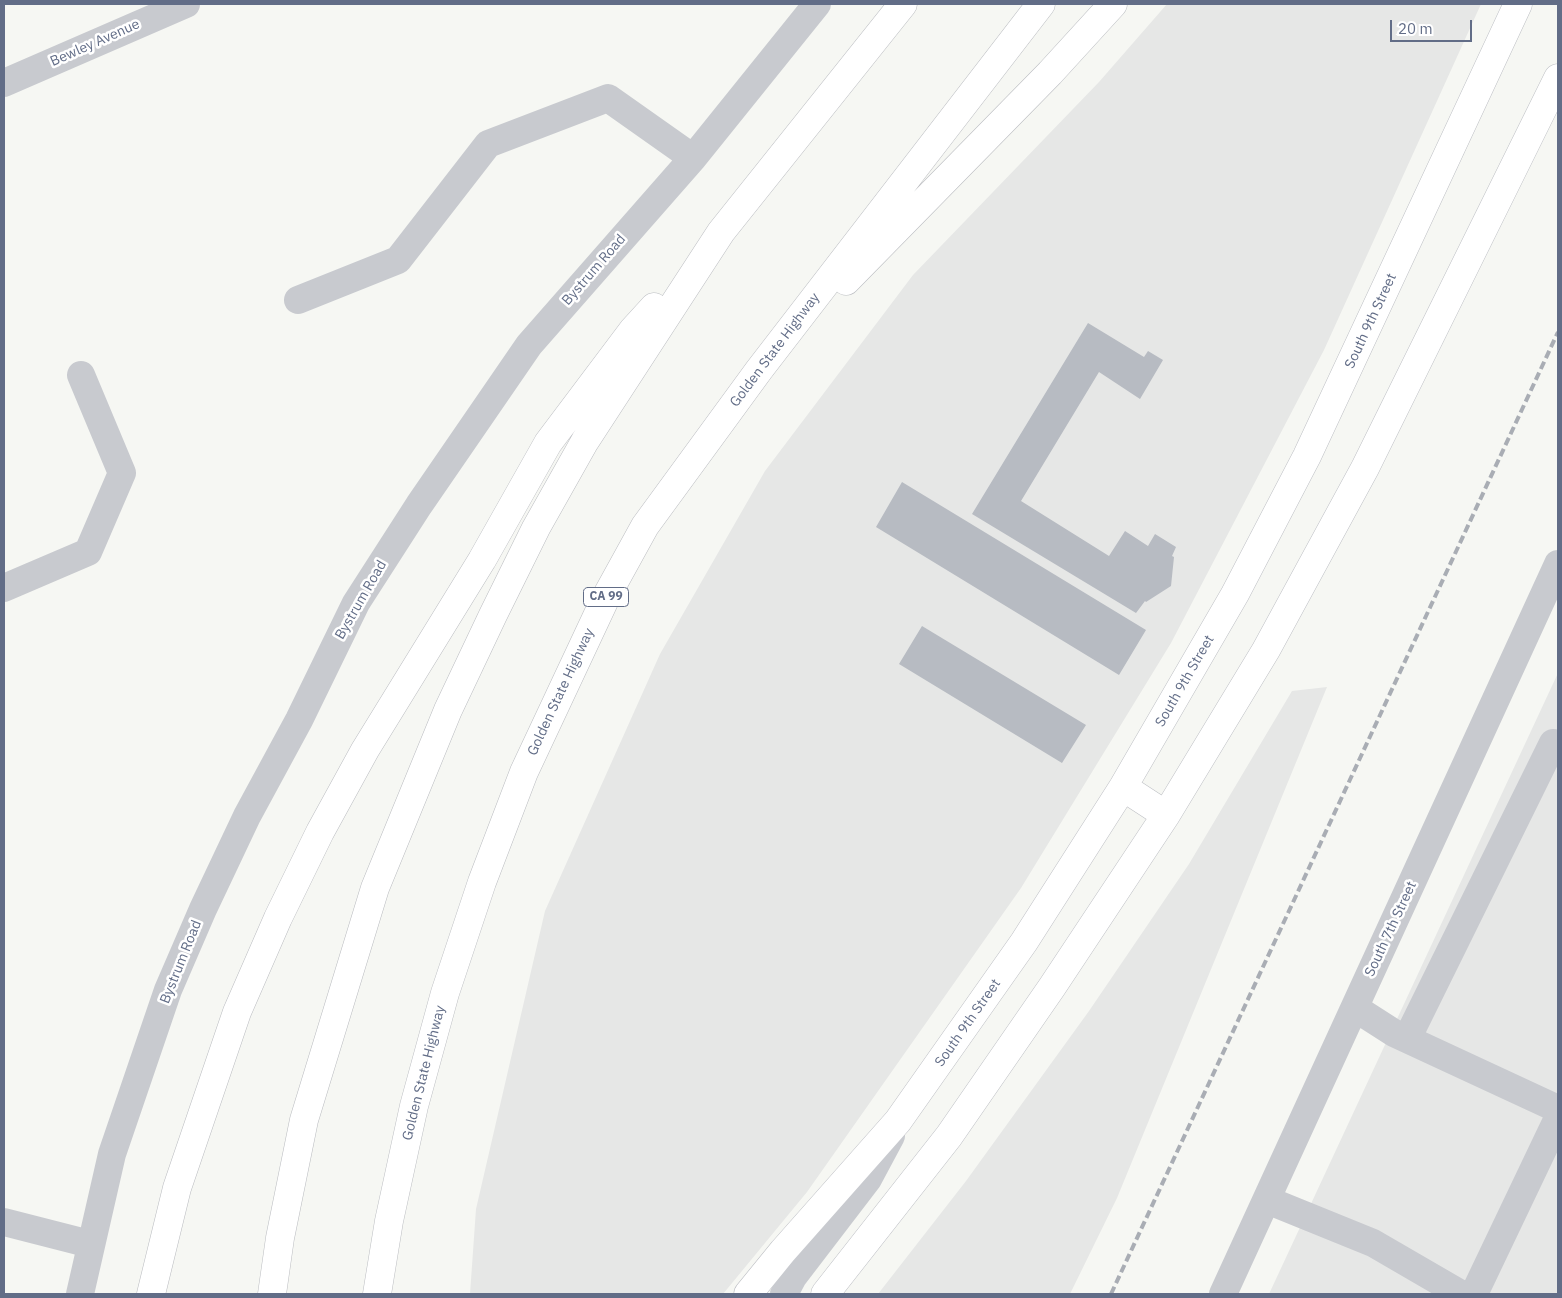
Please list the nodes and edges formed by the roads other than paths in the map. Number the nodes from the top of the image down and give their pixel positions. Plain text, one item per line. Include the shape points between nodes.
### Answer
1 (186, 4) edge
2 (817, 4) edge
3 (903, 4) edge
4 (1041, 4) edge
5 (1113, 4) edge
6 (1518, 4) edge
7 (151, 11) edge
8 (1558, 78) edge
9 (4, 84) edge
10 (693, 158) junction
11 (721, 232) junction
12 (298, 300) dead end
13 (759, 370) junction
14 (81, 375) dead end
15 (1555, 580) edge
16 (4, 588) edge
17 (1558, 752) edge
18 (1123, 787) junction
19 (1166, 816) junction
20 (1355, 1008) junction
21 (1407, 1039) junction
22 (1558, 1109) edge
23 (1558, 1118) edge
24 (898, 1121) junction
25 (1267, 1200) junction
26 (4, 1222) edge
27 (90, 1244) junction
28 (80, 1294) edge
29 (151, 1294) edge
30 (272, 1294) edge
31 (378, 1294) edge
32 (748, 1294) edge
33 (784, 1294) edge
34 (825, 1294) edge
35 (1223, 1294) edge
36 (1460, 1294) edge
37 (1474, 1294) edge

1 - 7 street, Bewley Avenue
2 - 10 street, Bystrum Road
3 - 11 main road
4 - 13 main road, Golden State Highway / CA 99
5 - 13 main road via 1050,73
6 - 18 main road, South 9th Street via 1308,456 1235,594
7 - 9 street, Bewley Avenue
8 - 19 main road via 1365,468 1266,650
10 - 12 street via 608,98 488,144 398,260
10 - 27 street, Bystrum Road via 528,345 356,603 299,720 247,816 168,990 112,1154
11 - 29 main road via 633,330 548,443 482,560 365,750 320,832 237,1012 177,1188
11 - 30 main road via 584,441 536,528 456,693 408,806 375,888 304,1120
13 - 31 main road, Golden State Highway / CA 99 via 645,526 577,656 524,772 482,882 445,993 414,1106 389,1221
14 - 16 street via 122,473 88,552
15 - 20 street, South 7th Street
17 - 21 street via 1553,743
18 - 19 main road
18 - 24 main road, South 9th Street via 1024,942
19 - 34 main road via 949,1136
20 - 21 street
20 - 25 street, South 7th Street
21 - 22 street
23 - 37 street
24 - 32 main road, South 9th Street
24 - 33 street via 868,1179 793,1277
25 - 35 street, South 7th Street
25 - 36 street via 1374,1243
26 - 27 street
27 - 28 street, Bystrum Road

